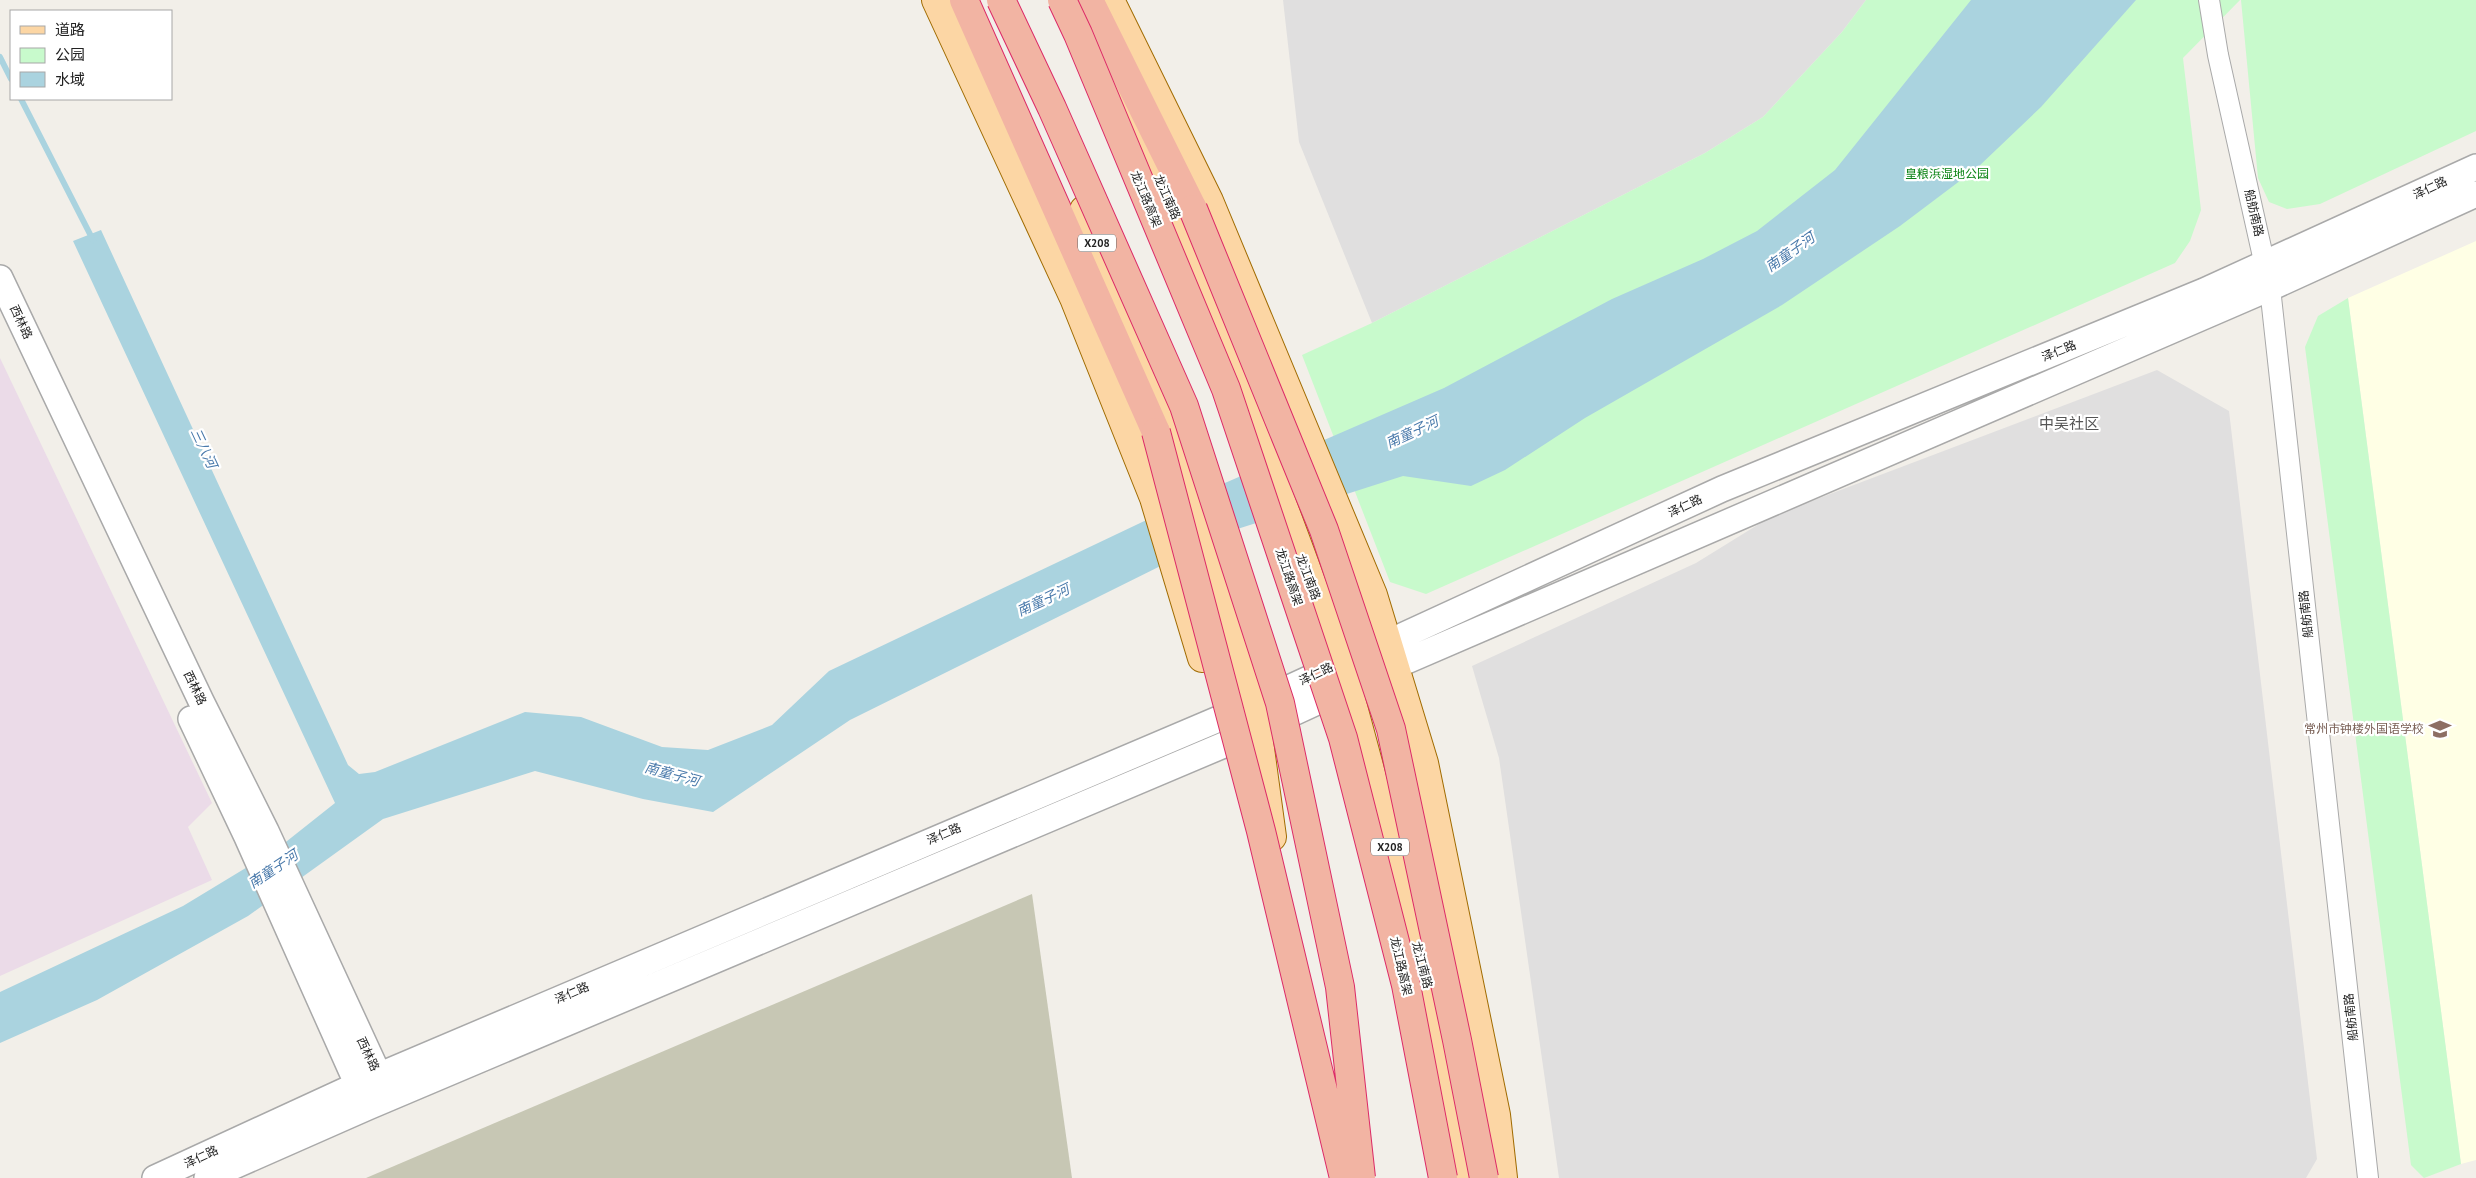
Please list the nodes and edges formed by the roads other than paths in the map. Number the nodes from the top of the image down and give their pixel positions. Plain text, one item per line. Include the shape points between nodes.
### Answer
1 (936, 0) edge
2 (1000, 0) edge
3 (1062, 0) edge
4 (1077, 0) edge
5 (1090, 0) edge
6 (1110, 0) edge
7 (2209, 0) edge
8 (976, 7) edge
9 (2476, 167) edge
10 (2476, 194) edge
11 (2265, 263) junction
12 (0, 278) edge
13 (2270, 288) junction
14 (0, 317) edge
15 (1391, 654) junction
16 (1344, 675) junction
17 (1254, 704) junction
18 (1257, 730) junction
19 (1223, 731) junction
20 (256, 834) junction
21 (1297, 1015) junction
22 (368, 1080) junction
23 (379, 1103) junction
24 (155, 1178) edge
25 (207, 1178) edge
26 (1330, 1178) edge
27 (1344, 1178) edge
28 (1361, 1178) edge
29 (1443, 1178) edge
30 (1459, 1178) edge
31 (1484, 1178) edge
32 (1503, 1178) edge
33 (2368, 1178) edge

1 - 19 main road via 1074,298 1154,498
2 - 28 highway, bridge via 1052,108 1184,406 1280,703 1340,987
3 - 29 highway, 龙江路高架, bridge via 1226,389 1344,738 1406,985
4 - 16 main road, 龙江南路 / X208 via 1177,220
5 - 31 highway, bridge via 1194,209 1324,530 1391,729 1458,1040
6 - 15 main road via 1209,201 1373,595
7 - 11 street, 船舫南路 via 2218,55
8 - 17 main road, X208 via 1083,208 1195,491
8 - 27 highway, bridge via 1156,432 1261,831
9 - 11 street, 泽仁路
10 - 13 street, 泽仁路
11 - 13 street, 船舫南路
11 - 15 street, 泽仁路 via 2195,295 1722,489
12 - 20 street, 西林路 via 201,700
13 - 15 street, 泽仁路
13 - 33 street, 船舫南路
14 - 20 street, 西林路
15 - 16 street, 泽仁路
15 - 32 main road via 1424,764 1496,1115
16 - 17 street, 泽仁路
16 - 18 street, 泽仁路
16 - 30 main road, 龙江南路 / X208 via 1443,1042
17 - 18 main road, X208
17 - 19 street, 泽仁路
18 - 19 street, 泽仁路
18 - 21 main road, X208
19 - 21 main road
19 - 22 street, 泽仁路
19 - 23 street, 泽仁路
20 - 22 street, 西林路
21 - 26 main road, X208
22 - 23 street, 西林路
22 - 24 street, 泽仁路
23 - 25 street, 泽仁路

